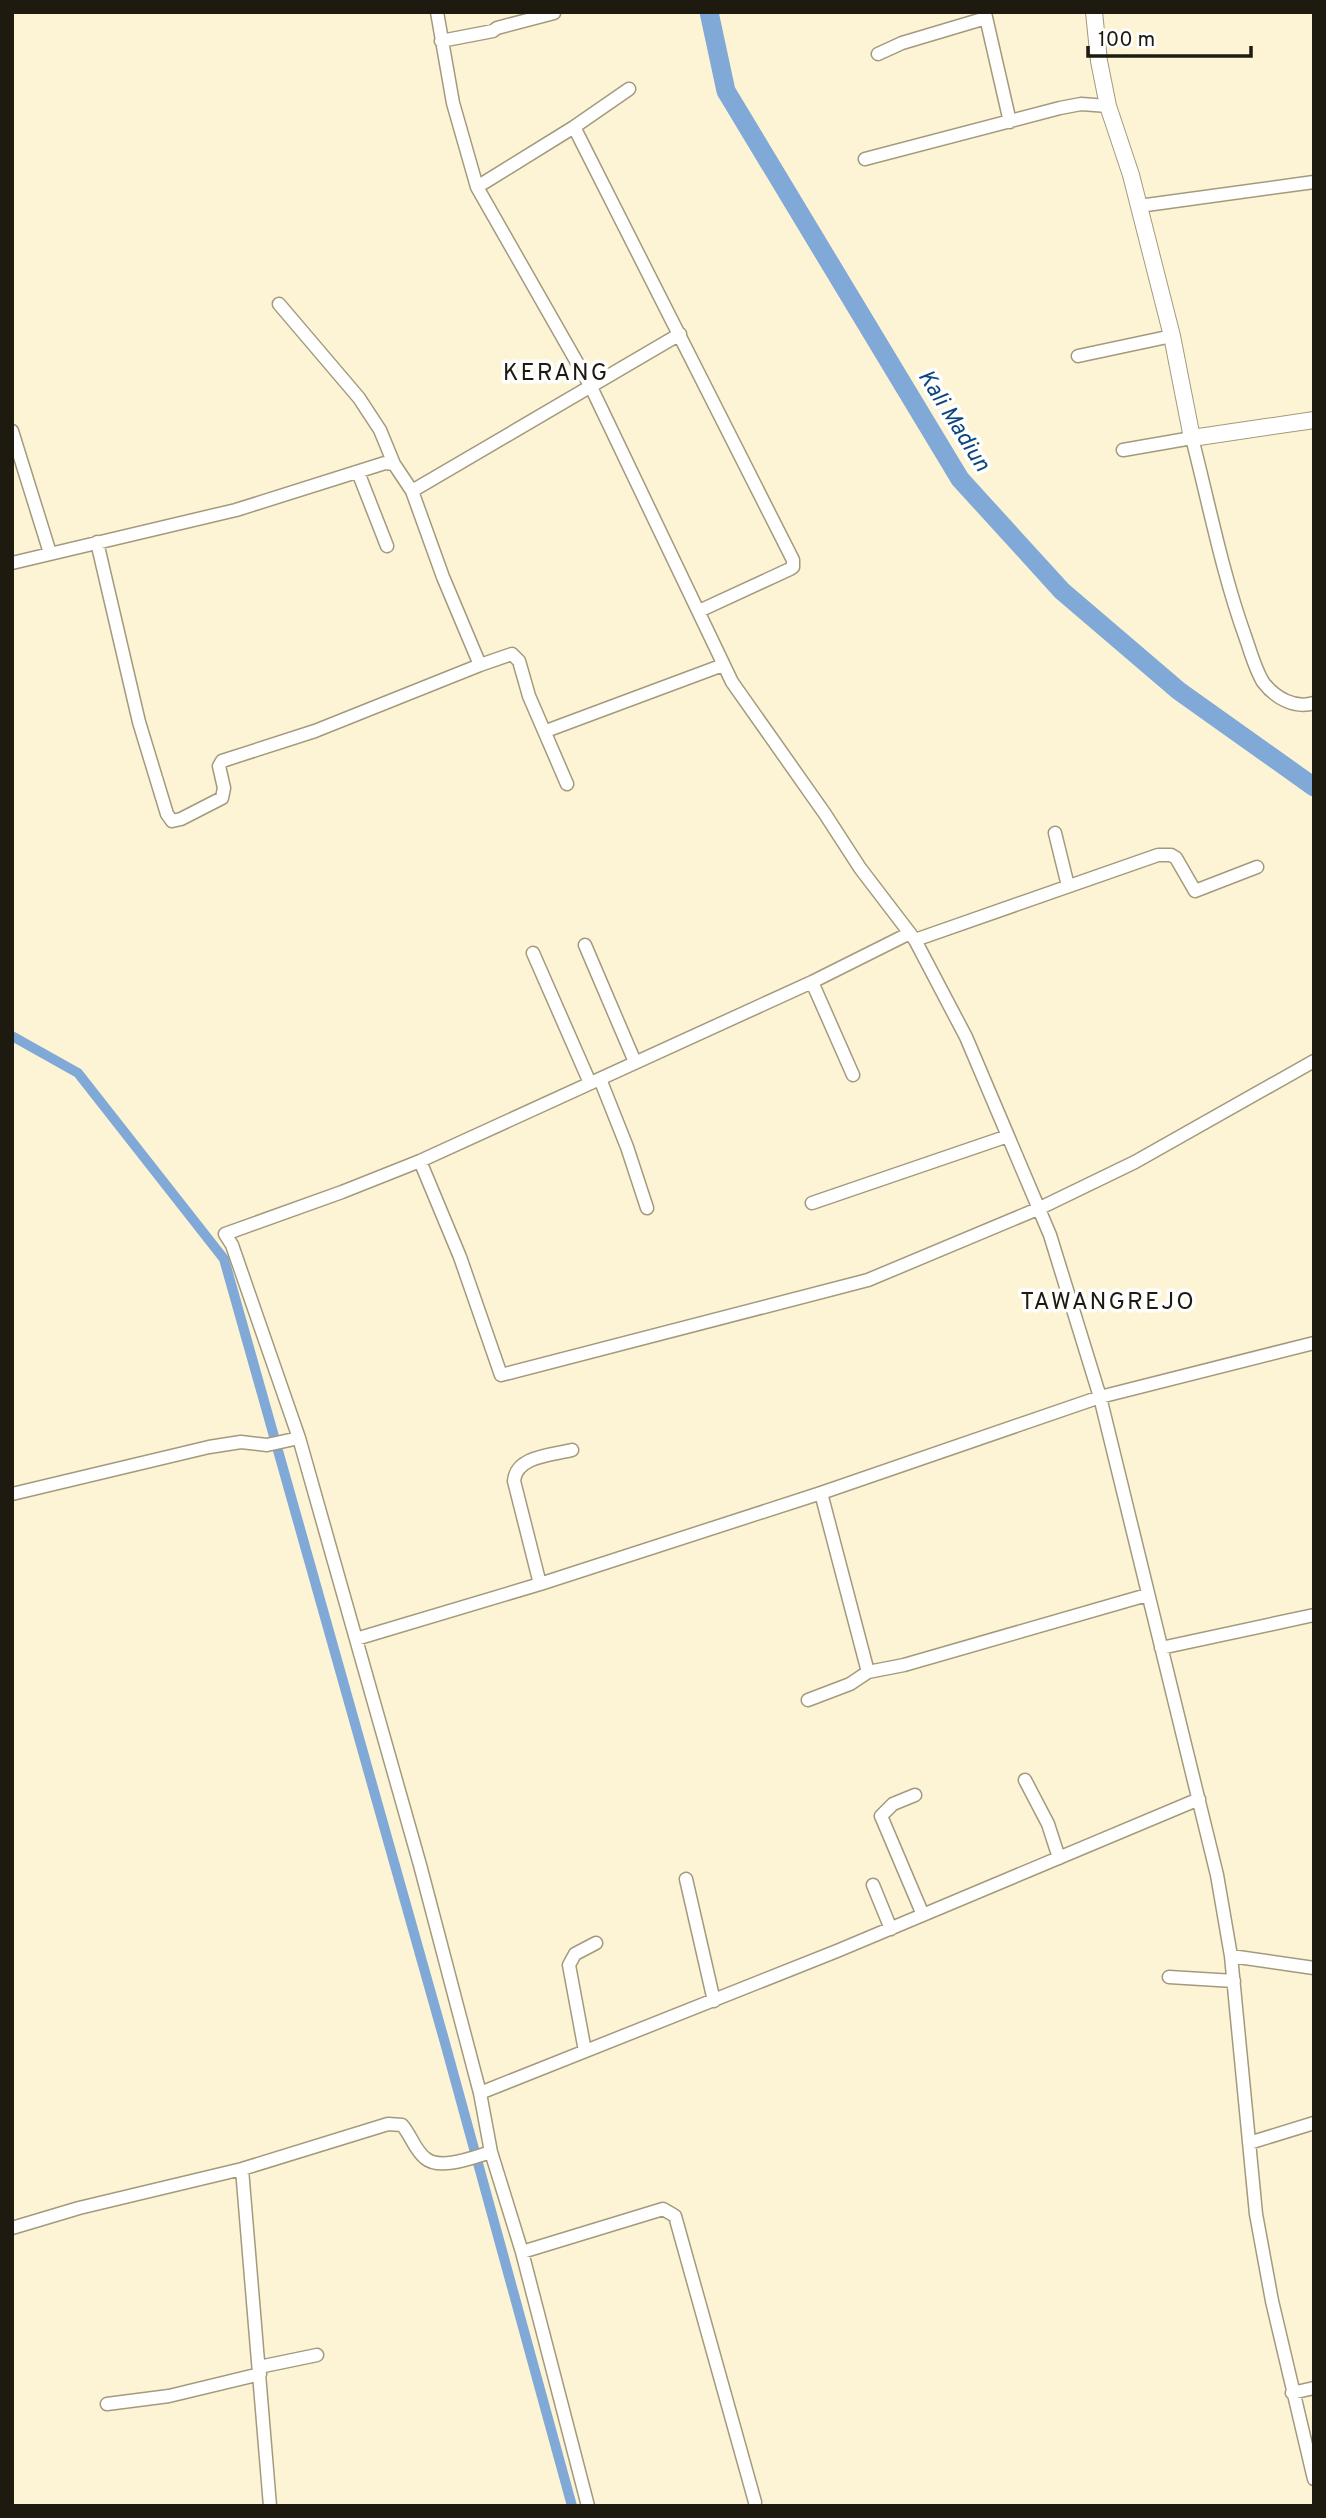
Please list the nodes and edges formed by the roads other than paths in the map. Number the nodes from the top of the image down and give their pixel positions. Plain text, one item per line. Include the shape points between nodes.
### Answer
1 (437, 12) edge
2 (1094, 12) edge
3 (554, 13) edge
4 (985, 15) edge
5 (442, 41) junction
6 (878, 54) dead end
7 (629, 89) dead end
8 (1108, 106) junction
9 (1010, 122) junction
10 (574, 127) junction
11 (865, 159) dead end
12 (1314, 182) edge
13 (477, 187) junction
14 (1139, 206) junction
15 (279, 304) dead end
16 (680, 334) junction
17 (1172, 336) junction
18 (1078, 356) dead end
19 (591, 387) junction
20 (1314, 420) edge
21 (12, 431) edge
22 (1192, 438) junction
23 (1123, 450) dead end
24 (394, 464) junction
25 (358, 472) junction
26 (412, 491) junction
27 (97, 542) junction
28 (387, 546) dead end
29 (50, 553) junction
30 (12, 563) edge
31 (699, 611) junction
32 (723, 664) junction
33 (480, 665) junction
34 (1314, 703) edge
35 (546, 731) junction
36 (567, 784) dead end
37 (1055, 833) dead end
38 (1257, 867) dead end
39 (1068, 886) junction
40 (913, 937) junction
41 (585, 945) dead end
42 (533, 953) dead end
43 (813, 982) junction
44 (1314, 1060) edge
45 (635, 1062) junction
46 (853, 1075) dead end
47 (595, 1081) junction
48 (1008, 1136) junction
49 (421, 1161) junction
50 (812, 1203) dead end
51 (647, 1208) dead end
52 (1040, 1208) junction
53 (1314, 1343) edge
54 (1100, 1397) junction
55 (295, 1439) junction
56 (572, 1450) dead end
57 (821, 1493) junction
58 (12, 1494) edge
59 (540, 1584) junction
60 (1147, 1595) junction
61 (1314, 1615) edge
62 (356, 1639) junction
63 (1161, 1648) junction
64 (868, 1672) junction
65 (808, 1700) dead end
66 (1025, 1780) dead end
67 (915, 1795) dead end
68 (1199, 1799) junction
69 (1059, 1858) junction
70 (685, 1879) dead end
71 (873, 1885) dead end
72 (923, 1915) junction
73 (891, 1929) junction
74 (597, 1943) dead end
75 (1231, 1956) junction
76 (1314, 1968) edge
77 (1169, 1977) dead end
78 (1234, 1981) junction
79 (714, 2001) junction
80 (585, 2051) junction
81 (480, 2093) junction
82 (1314, 2123) edge
83 (1249, 2143) junction
84 (489, 2153) junction
85 (242, 2169) junction
86 (12, 2228) edge
87 (522, 2252) junction
88 (317, 2355) dead end
89 (260, 2371) junction
90 (1314, 2388) edge
91 (1292, 2393) junction
92 (107, 2404) dead end
93 (1314, 2479) edge
94 (755, 2502) dead end
95 (270, 2506) edge
96 (588, 2506) edge

1 - 5 street
2 - 8 street
3 - 5 street
4 - 6 street
4 - 9 street
5 - 13 street via 453,103
7 - 10 street
8 - 9 street via 1081,104
8 - 14 street
9 - 11 street
10 - 13 street
10 - 16 street
12 - 14 street
13 - 19 street
14 - 17 street
15 - 24 street via 359,398 380,430
16 - 19 street
16 - 31 street via 794,564
17 - 18 street
17 - 22 street
19 - 26 street
19 - 31 street
20 - 22 street
21 - 29 street
22 - 23 street
22 - 34 street via 1233,603 1263,681 1293,705
24 - 25 street
24 - 26 street
25 - 27 street via 236,510
25 - 28 street
26 - 33 street
27 - 29 street
27 - 33 street via 139,723 172,821 222,798 222,761 314,731
29 - 30 street
31 - 32 street
32 - 35 street
32 - 40 street via 860,868
33 - 35 street via 516,656
35 - 36 street
37 - 39 street
38 - 39 street via 1195,891 1176,858 1165,854
39 - 40 street
40 - 43 street
40 - 48 street via 966,1037
41 - 45 street
42 - 47 street
43 - 45 street
43 - 46 street
44 - 52 street via 1135,1162
45 - 47 street
47 - 49 street
47 - 51 street via 627,1147
48 - 50 street
48 - 52 street
49 - 52 street via 501,1375 868,1280
49 - 55 street via 226,1234
52 - 54 street
53 - 54 street
54 - 57 street
54 - 60 street
55 - 58 street via 209,1447
55 - 62 street
56 - 59 street via 525,1463 516,1470 514,1482
57 - 59 street
57 - 64 street
59 - 62 street
60 - 63 street
60 - 64 street
61 - 63 street
62 - 81 street
63 - 68 street
64 - 65 street
66 - 69 street via 1048,1824
67 - 72 street via 893,1804 881,1816
68 - 69 street
68 - 75 street
69 - 72 street
70 - 79 street
71 - 73 street
72 - 73 street
73 - 79 street
74 - 80 street via 575,1954 569,1965
75 - 76 street
75 - 78 street
77 - 78 street
78 - 83 street
79 - 80 street
80 - 81 street
81 - 84 street
82 - 83 street
83 - 91 street via 1256,2214
84 - 85 street via 434,2163 425,2159 402,2125 394,2123
84 - 87 street
85 - 86 street
85 - 89 street
87 - 94 street via 663,2209 675,2216
87 - 96 street
88 - 89 street
89 - 92 street via 169,2396
89 - 95 street
90 - 91 street
91 - 93 street

